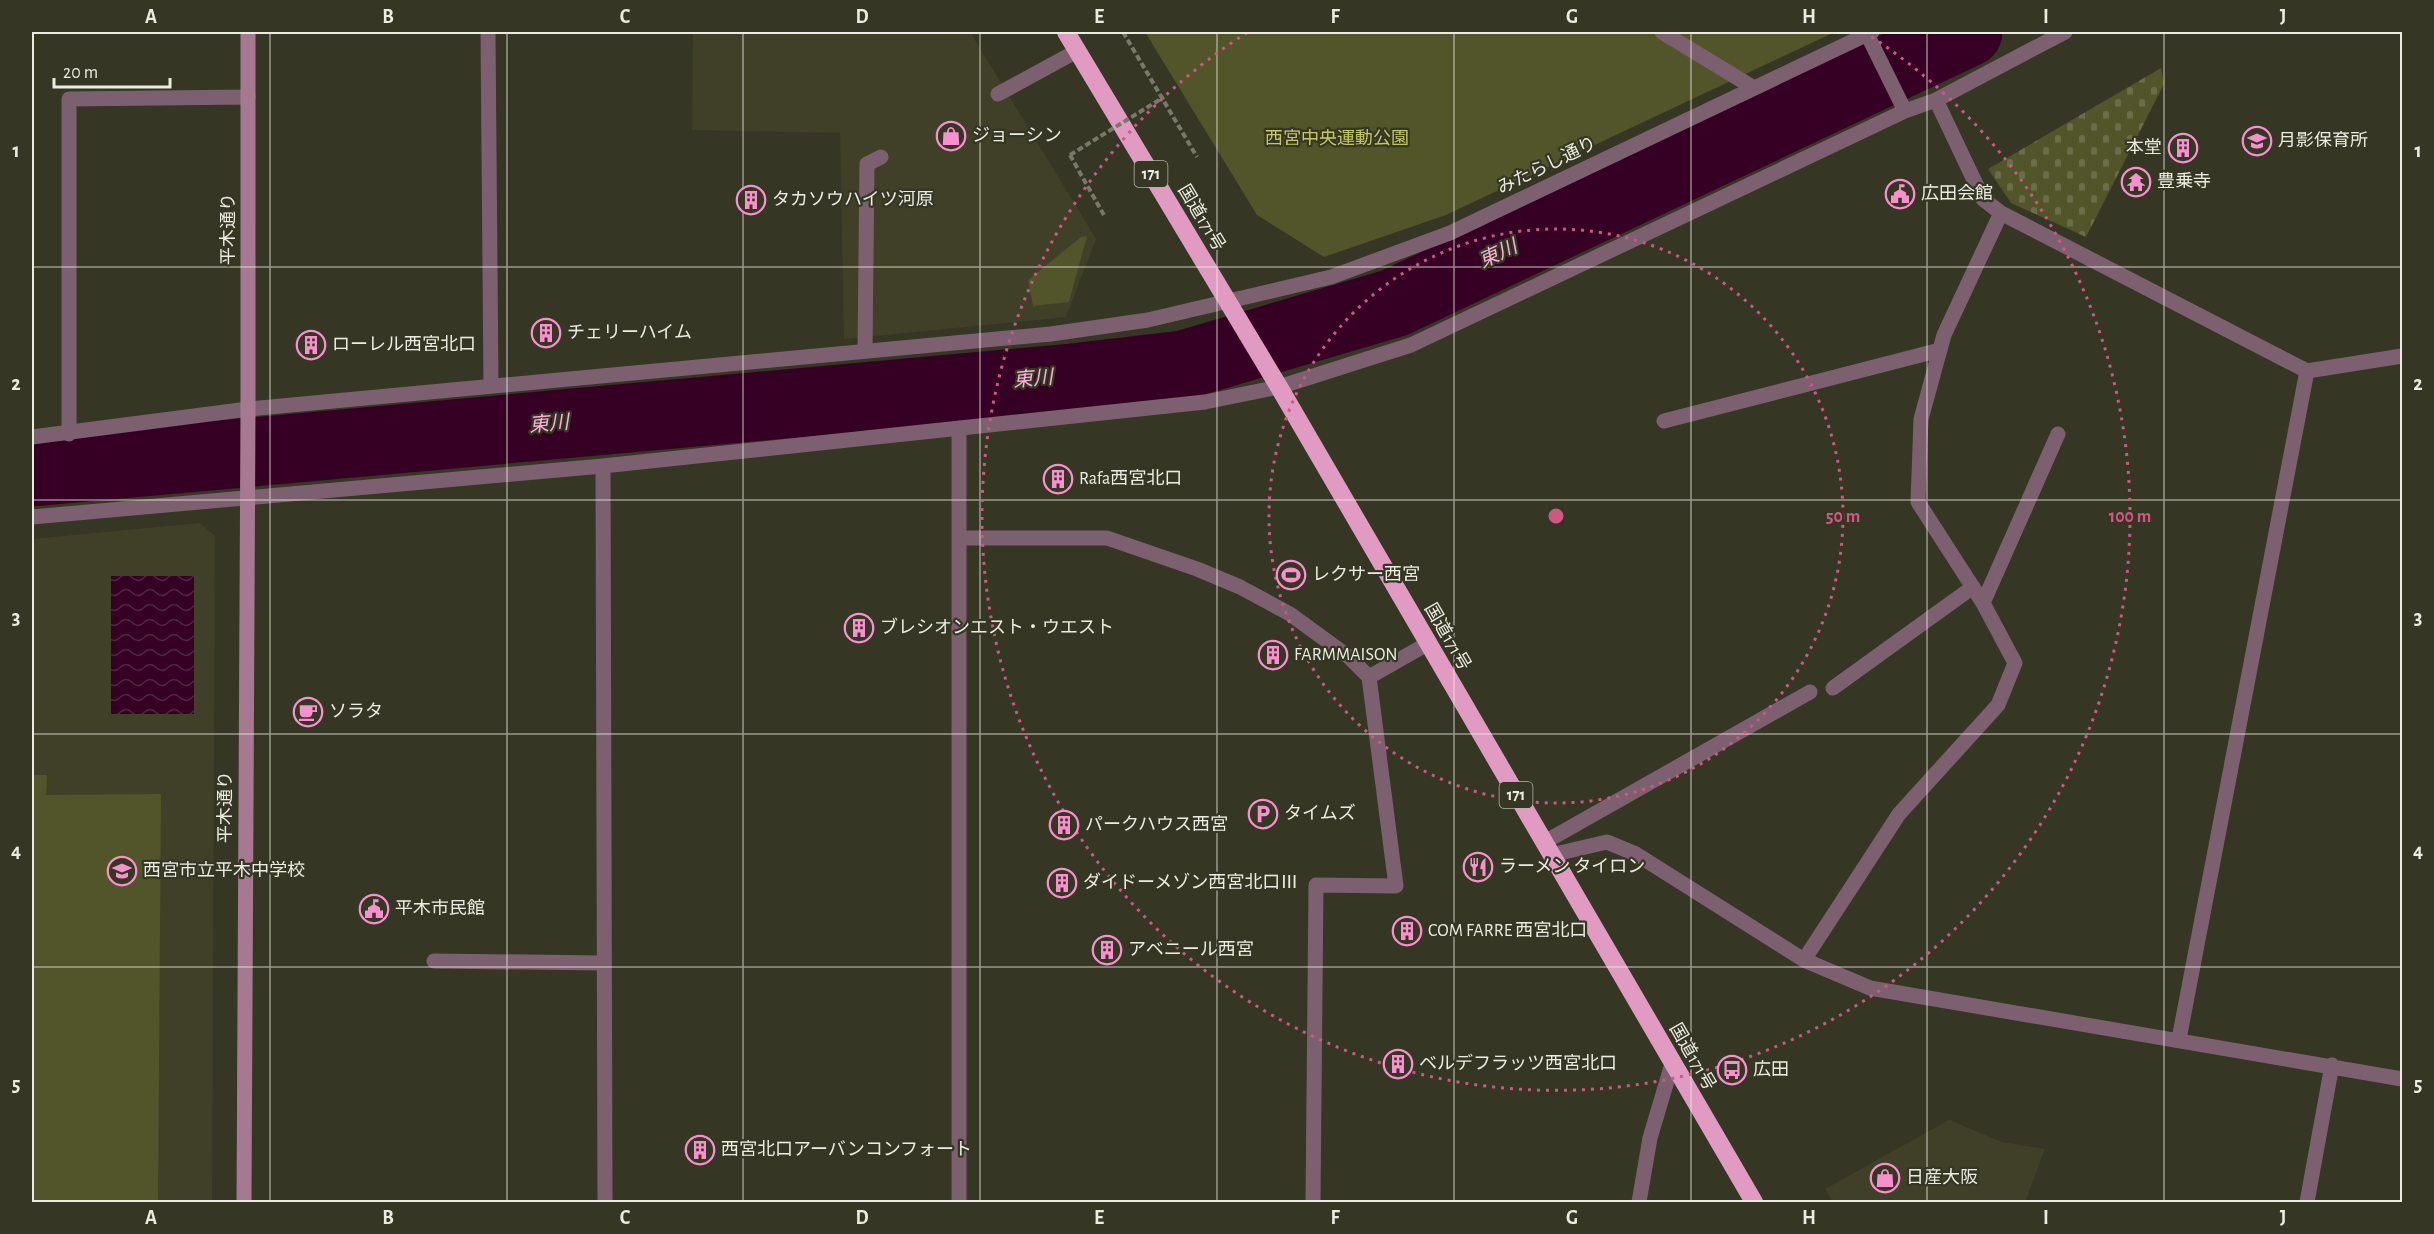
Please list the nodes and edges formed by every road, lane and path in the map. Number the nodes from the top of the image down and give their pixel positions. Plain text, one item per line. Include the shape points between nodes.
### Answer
1 (248, 32) edge
2 (488, 32) edge
3 (1065, 32) edge
4 (1123, 32) edge
5 (1662, 32) edge
6 (2065, 32) edge
7 (1869, 36) edge
8 (1077, 51) junction
9 (1754, 88) junction
10 (998, 93) dead end
11 (248, 97) junction
12 (1164, 98) junction
13 (1936, 100) junction
14 (1902, 104) junction
15 (1197, 157) dead end
16 (874, 160) dead end
17 (2001, 213) junction
18 (1105, 217) dead end
19 (1226, 301) junction
20 (1940, 350) junction
21 (865, 351) junction
22 (2403, 356) edge
23 (2307, 371) junction
24 (1276, 382) junction
25 (491, 386) junction
26 (248, 410) junction
27 (1664, 421) dead end
28 (959, 428) junction
29 (69, 434) junction
30 (2058, 434) dead end
31 (32, 437) edge
32 (603, 466) junction
33 (248, 490) junction
34 (32, 517) edge
35 (959, 538) junction
36 (1973, 587) junction
37 (1983, 603) junction
38 (1427, 644) junction
39 (1369, 677) junction
40 (1833, 688) dead end
41 (1810, 692) dead end
42 (1547, 849) junction
43 (1804, 960) junction
44 (434, 961) dead end
45 (604, 963) junction
46 (2179, 1039) junction
47 (1672, 1064) junction
48 (2332, 1065) junction
49 (2403, 1079) edge
50 (244, 1203) edge
51 (605, 1203) edge
52 (959, 1203) edge
53 (1314, 1203) edge
54 (1639, 1203) edge
55 (1754, 1203) edge
56 (2307, 1203) edge

1 - 11 street, 平木通り
2 - 25 street
3 - 8 highway, 国道171号 / 171
4 - 12 path
5 - 9 street
6 - 13 street
7 - 9 street, みたらし通り
7 - 14 street
8 - 10 street
8 - 19 highway, 国道171号 / 171
9 - 19 street, みたらし通り via 1450,234 1331,277
11 - 26 street, 平木通り
11 - 29 street via 69,99
12 - 15 path
12 - 18 path, bridge via 1070,155
13 - 14 street
13 - 17 street via 1983,199
14 - 24 street via 1411,345
16 - 21 street
17 - 20 street
17 - 23 street
19 - 21 street, みたらし通り via 1148,320 1051,334
19 - 24 highway, 国道171号 / 171
20 - 27 street
20 - 36 street via 1922,419 1918,502
21 - 25 street, みたらし通り
22 - 23 street
23 - 46 street
24 - 28 street via 1205,402
24 - 38 highway, 国道171号 / 171
25 - 26 street, みたらし通り
26 - 29 street, みたらし通り
26 - 33 street, 平木通り
28 - 32 street
28 - 35 street
29 - 31 street, みたらし通り
30 - 37 street
32 - 33 street
32 - 45 street
33 - 34 street
33 - 50 street, 平木通り
35 - 39 street via 1107,538 1240,587 1290,614 1349,657
35 - 52 street
36 - 37 street
36 - 40 street
37 - 43 street via 2014,663 1998,705 1899,814
38 - 39 street
38 - 42 highway, 国道171号 / 171
39 - 53 street via 1396,886 1316,885
41 - 42 street
42 - 43 street via 1607,842 1636,854
42 - 47 highway, 国道171号 / 171
43 - 46 street via 1870,988
44 - 45 street
45 - 51 street
46 - 48 street
47 - 54 street via 1650,1138
47 - 55 highway, 国道171号 / 171
48 - 49 street
48 - 56 street

